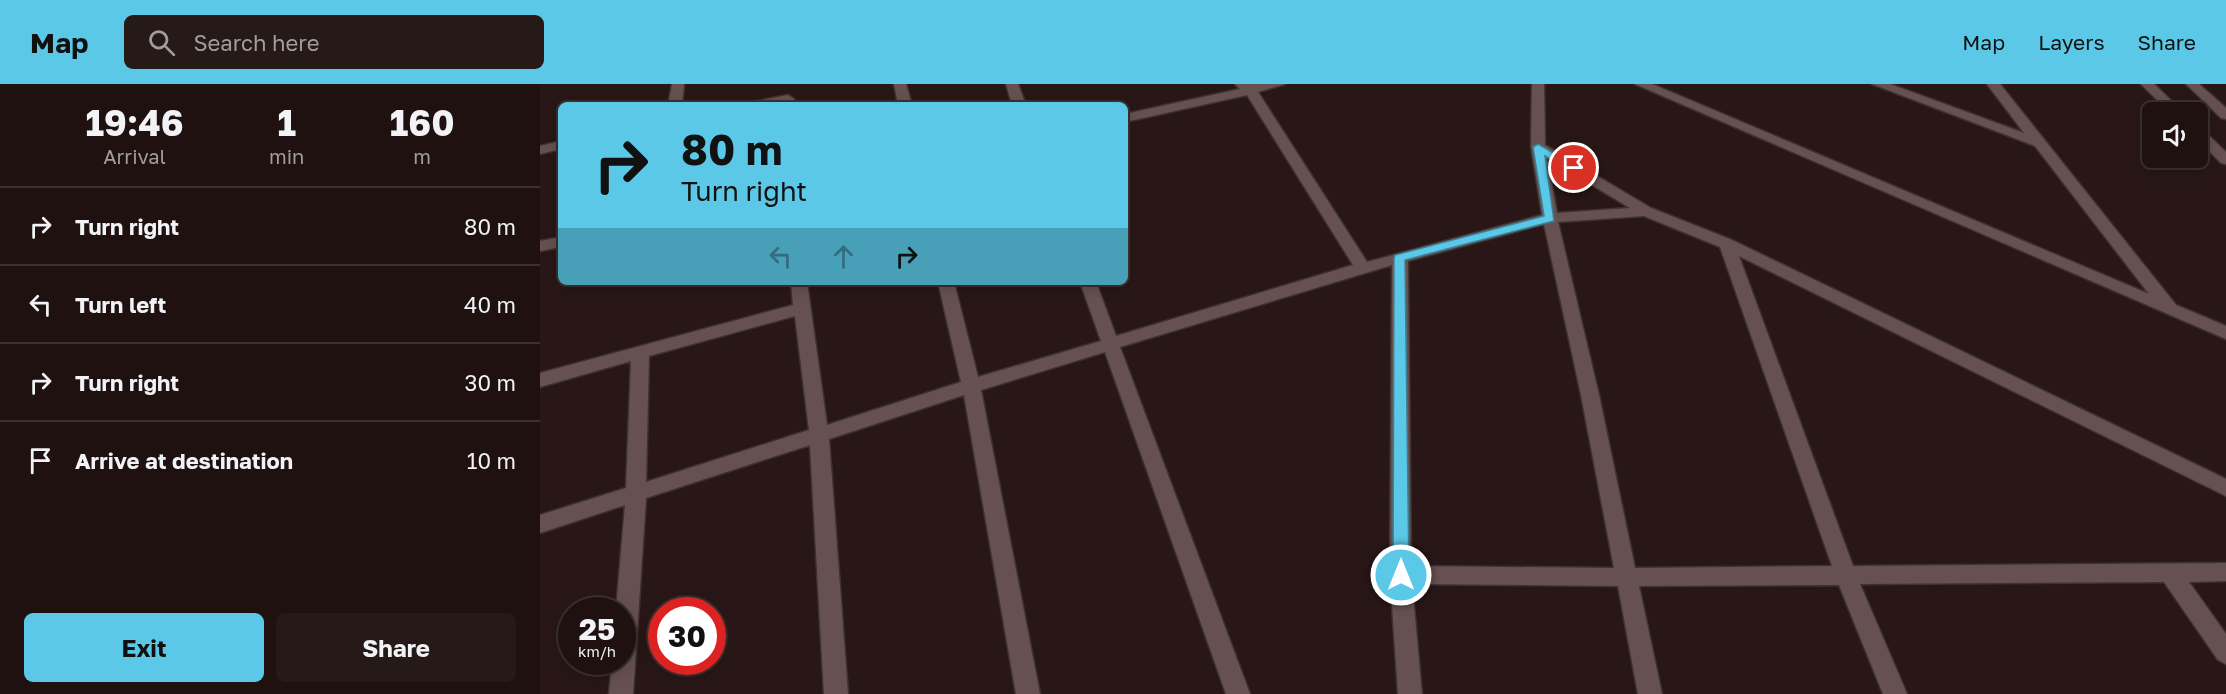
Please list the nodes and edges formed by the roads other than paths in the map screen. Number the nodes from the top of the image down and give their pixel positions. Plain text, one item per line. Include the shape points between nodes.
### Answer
1 (678, 84) edge
2 (787, 84) edge
3 (900, 84) edge
4 (1012, 84) edge
5 (1279, 84) edge
6 (1538, 84) edge
7 (1641, 84) edge
8 (1878, 84) edge
9 (1993, 84) edge
10 (2147, 84) edge
11 (2192, 84) edge
12 (1246, 88) edge
13 (675, 102) edge
14 (788, 102) edge
15 (904, 102) edge
16 (1018, 102) edge
17 (2166, 102) edge
18 (2226, 115) edge
19 (1128, 117) edge
20 (2038, 143) junction
21 (2208, 143) edge
22 (558, 146) edge
23 (1538, 147) junction
24 (540, 150) edge
25 (2226, 160) edge
26 (1647, 211) junction
27 (1550, 218) junction
28 (558, 243) edge
29 (1727, 244) junction
30 (540, 246) edge
31 (1400, 258) junction
32 (1363, 268) junction
33 (799, 285) edge
34 (947, 285) edge
35 (1089, 285) edge
36 (802, 308) junction
37 (2171, 310) junction
38 (2226, 333) edge
39 (1109, 345) junction
40 (640, 354) junction
41 (540, 380) edge
42 (971, 387) junction
43 (819, 435) junction
44 (2226, 488) edge
45 (636, 493) junction
46 (540, 524) edge
47 (2226, 573) edge
48 (1845, 574) junction
49 (2171, 574) junction
50 (1401, 575) junction
51 (1628, 577) junction
52 (2226, 653) edge
53 (621, 694) edge
54 (836, 694) edge
55 (1028, 694) edge
56 (1238, 694) edge
57 (1410, 694) edge
58 (1650, 694) edge
59 (1895, 694) edge

1 - 13 street
2 - 14 street
3 - 15 street
4 - 16 street
5 - 12 street
6 - 23 street
7 - 37 street
8 - 20 street
9 - 20 street
10 - 17 street
11 - 18 street
12 - 19 street
12 - 32 street
20 - 37 street
21 - 25 street
22 - 24 street
23 - 26 street
23 - 27 street
26 - 27 street
26 - 29 street
27 - 31 street
27 - 51 street
28 - 30 street
29 - 44 street
29 - 48 street
31 - 32 street
31 - 50 street
32 - 39 street
33 - 36 street
34 - 42 street
35 - 39 street
36 - 40 street
36 - 43 street
37 - 38 street
39 - 42 street
39 - 56 street
40 - 41 street
40 - 45 street
42 - 43 street
42 - 55 street
43 - 45 street
43 - 54 street
45 - 46 street
45 - 53 street
47 - 49 street
48 - 49 street
48 - 51 street
48 - 59 street
49 - 52 street
50 - 51 street
50 - 57 street
51 - 58 street

